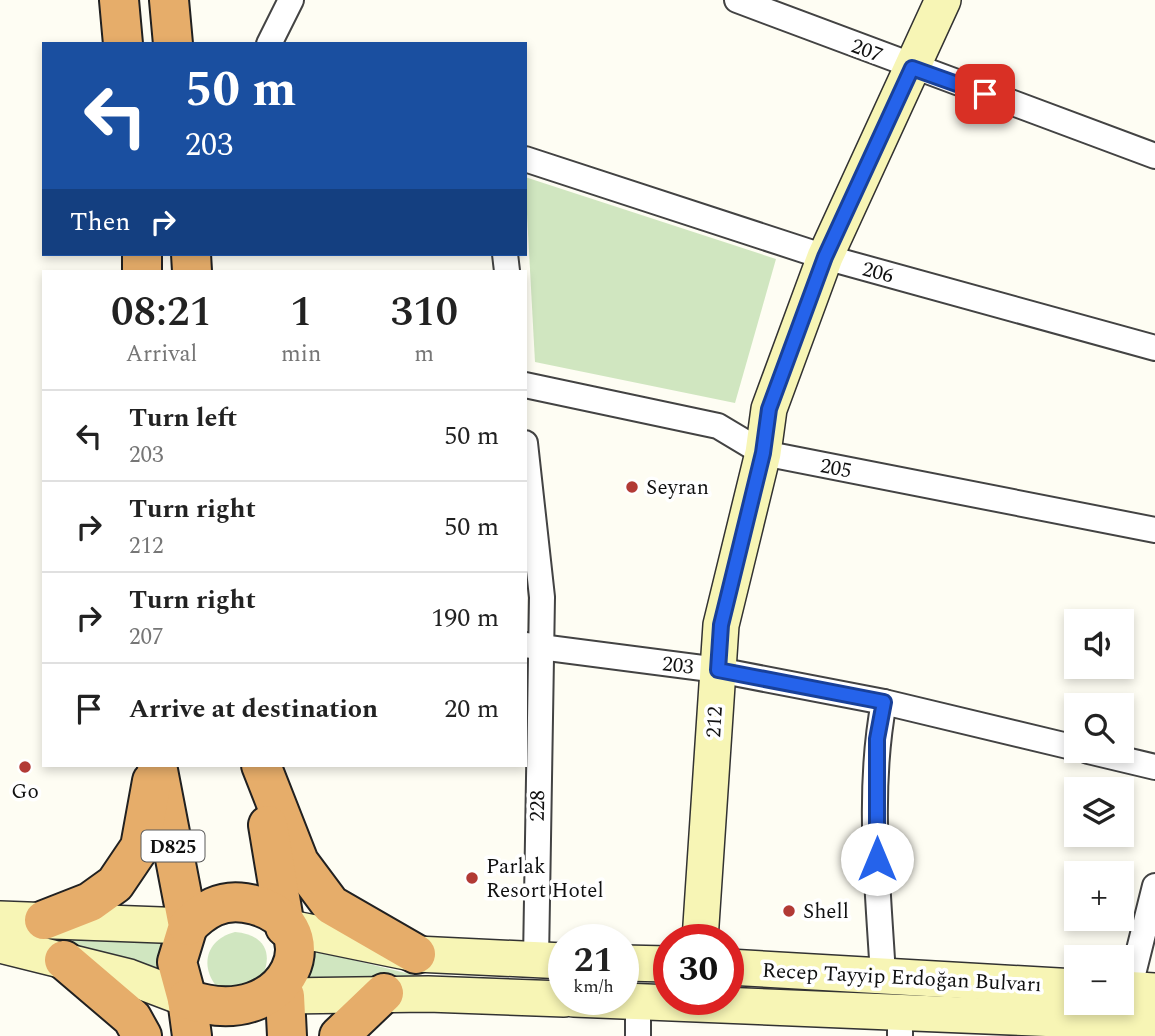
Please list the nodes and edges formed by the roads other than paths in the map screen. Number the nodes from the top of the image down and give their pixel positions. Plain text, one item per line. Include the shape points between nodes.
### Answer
1 (119, 0) edge
2 (169, 0) edge
3 (291, 0) edge
4 (737, 0) edge
5 (943, 0) edge
6 (123, 42) edge
7 (173, 42) edge
8 (270, 42) edge
9 (912, 68) junction
10 (1155, 156) edge
11 (527, 160) edge
12 (825, 257) junction
13 (1155, 348) edge
14 (527, 385) edge
15 (763, 453) junction
16 (527, 462) edge
17 (1155, 530) edge
18 (532, 646) edge
19 (718, 670) junction
20 (884, 702) junction
21 (1064, 745) edge
22 (1134, 762) edge
23 (156, 767) edge
24 (156, 767) edge
25 (260, 767) edge
26 (261, 767) edge
27 (1155, 767) edge
28 (1155, 886) edge
29 (0, 919) edge
30 (44, 920) junction
31 (701, 924) edge
32 (548, 925) edge
33 (188, 926) junction
34 (285, 927) junction
35 (0, 945) edge
36 (416, 954) junction
37 (64, 960) junction
38 (548, 960) edge
39 (744, 968) edge
40 (883, 976) junction
41 (1064, 986) edge
42 (1135, 990) edge
43 (384, 993) junction
44 (285, 996) junction
45 (548, 998) edge
46 (187, 999) junction
47 (639, 1002) edge
48 (638, 1015) edge
49 (1155, 1023) edge
50 (900, 1024) edge
51 (142, 1036) edge
52 (192, 1036) edge
53 (287, 1036) edge
54 (339, 1036) edge
55 (638, 1036) edge

1 - 6 highway
2 - 7 highway
3 - 8 street
4 - 9 street, 207
5 - 9 street, 212
9 - 10 street, 207
9 - 12 street, 212
11 - 12 street, 206
12 - 13 street, 206
12 - 15 street, 212 via 769,409
14 - 15 street, 205 via 718,426
15 - 17 street, 205
15 - 19 street, 212 via 721,625
16 - 18 street, 228 via 541,597
18 - 19 street, 203
18 - 32 street, 228
19 - 20 street, 203
19 - 31 street, 212
20 - 21 street, 203
20 - 40 street via 877,739
22 - 27 street
23 - 30 highway via 140,847 115,884 90,902
24 - 33 highway, D825
25 - 34 highway
26 - 36 highway via 299,862 331,905
28 - 42 street
29 - 30 street
30 - 33 street
33 - 34 highway via 218,904 237,901 272,913
33 - 46 highway, D825 via 177,962
34 - 36 street
34 - 44 highway via 296,964
35 - 37 street
36 - 38 street
37 - 46 street
37 - 51 highway via 132,1018
39 - 40 street, Recep Tayyip Erdoğan Bulvarı
40 - 41 street, Recep Tayyip Erdoğan Bulvarı
43 - 44 street
43 - 45 street
43 - 54 highway
44 - 46 highway via 263,1014 243,1020 223,1019
44 - 53 highway
46 - 52 highway, D825
47 - 50 street, Recep Tayyip Erdoğan Bulvarı
48 - 55 street
49 - 50 street, Recep Tayyip Erdoğan Bulvarı

